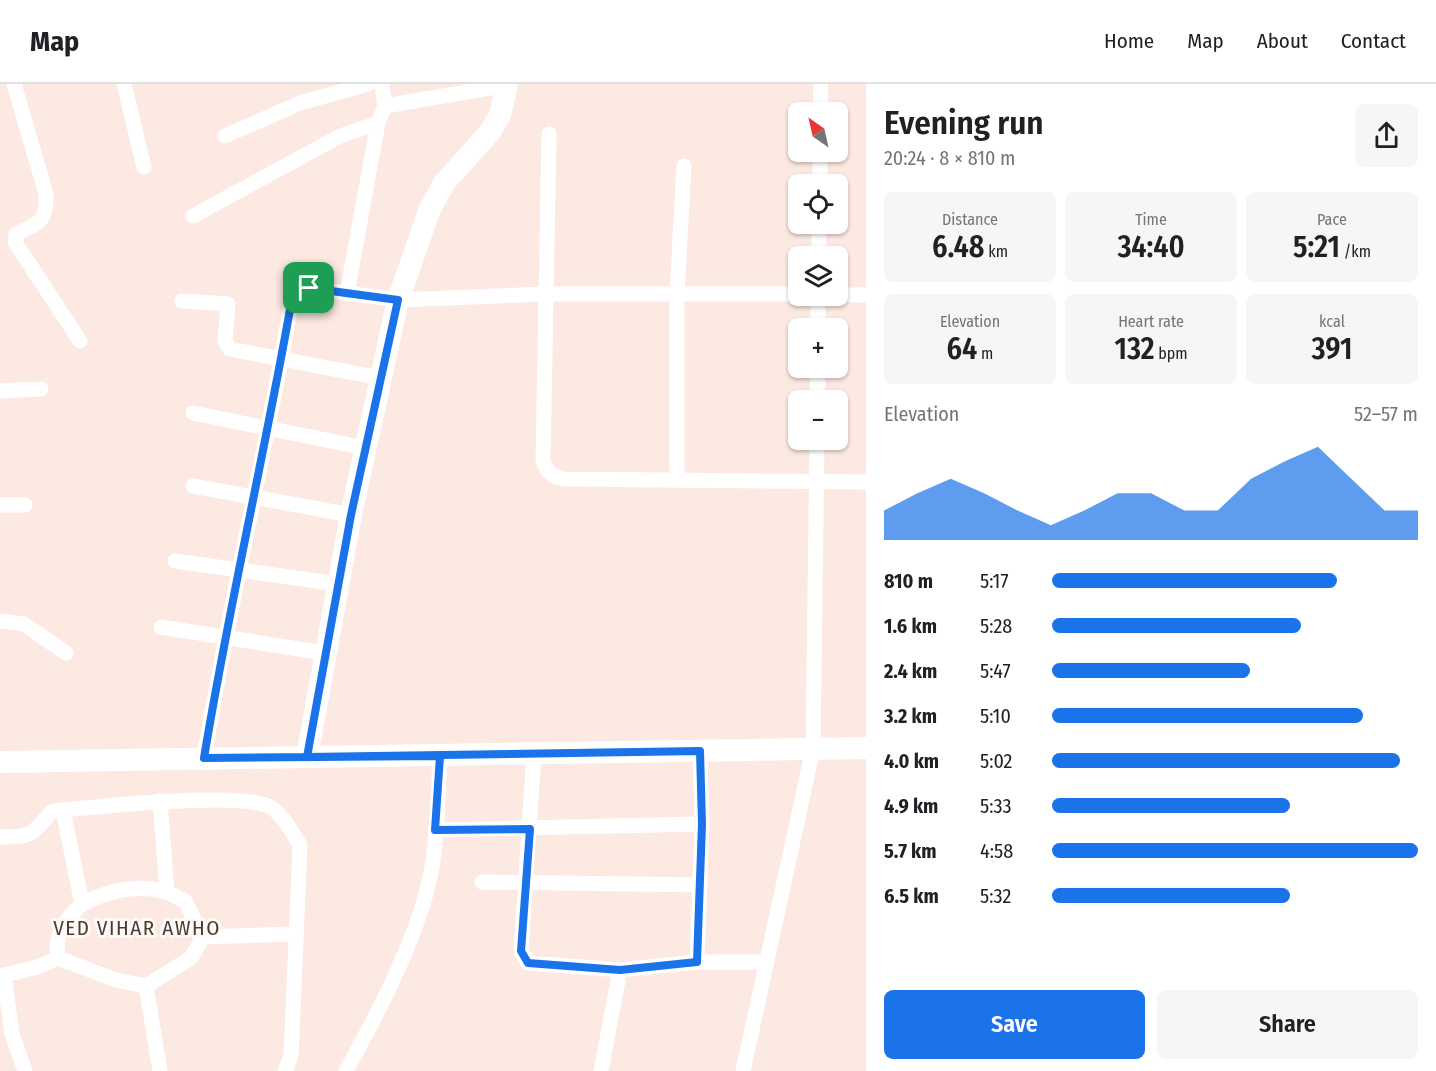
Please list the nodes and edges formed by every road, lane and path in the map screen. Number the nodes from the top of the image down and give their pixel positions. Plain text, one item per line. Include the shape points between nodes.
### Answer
1 (15, 84) edge
2 (124, 84) edge
3 (368, 84) edge
4 (382, 84) edge
5 (821, 84) edge
6 (507, 85) edge
7 (820, 102) edge
8 (385, 106) junction
9 (378, 123) junction
10 (549, 134) dead end
11 (225, 136) dead end
12 (684, 166) dead end
13 (144, 167) dead end
14 (193, 216) dead end
15 (347, 293) junction
16 (546, 294) junction
17 (677, 294) junction
18 (788, 294) edge
19 (848, 295) edge
20 (866, 295) edge
21 (182, 300) dead end
22 (398, 300) junction
23 (80, 341) dead end
24 (281, 358) junction
25 (380, 378) junction
26 (41, 388) dead end
27 (0, 391) edge
28 (193, 412) dead end
29 (269, 429) junction
30 (365, 448) junction
31 (817, 450) edge
32 (677, 480) junction
33 (816, 481) junction
34 (866, 482) edge
35 (193, 486) dead end
36 (253, 495) junction
37 (25, 505) dead end
38 (0, 506) edge
39 (351, 515) junction
40 (175, 561) dead end
41 (237, 569) junction
42 (338, 584) junction
43 (0, 621) edge
44 (161, 627) dead end
45 (224, 638) junction
46 (66, 653) dead end
47 (324, 653) junction
48 (866, 748) edge
49 (813, 749) junction
50 (700, 751) junction
51 (534, 753) junction
52 (440, 756) junction
53 (307, 757) junction
54 (204, 758) junction
55 (0, 762) edge
56 (160, 801) junction
57 (63, 810) junction
58 (702, 824) junction
59 (530, 829) junction
60 (435, 830) junction
61 (0, 837) edge
62 (482, 882) dead end
63 (527, 884) junction
64 (700, 885) junction
65 (167, 892) junction
66 (82, 904) junction
67 (296, 934) junction
68 (203, 937) junction
69 (58, 958) junction
70 (697, 962) junction
71 (765, 962) junction
72 (620, 970) junction
73 (2, 975) edge
74 (146, 987) junction
75 (25, 1071) edge
76 (160, 1071) edge
77 (285, 1071) edge
78 (346, 1071) edge
79 (601, 1071) edge
80 (743, 1071) edge

1 - 23 street via 46,194 43,219 16,234 15,242
2 - 13 street
3 - 11 street via 300,103
4 - 8 street
5 - 7 street
6 - 8 street
6 - 22 main road via 500,116 444,183 430,209
8 - 9 street
9 - 14 street via 340,136
9 - 15 street
10 - 16 street
12 - 17 street
15 - 22 street
15 - 24 street via 309,288 298,294 291,304
16 - 17 street
16 - 22 street
16 - 32 street via 543,461 547,470 563,479
17 - 18 street
17 - 32 street
19 - 20 street
21 - 24 street via 228,304 226,345
22 - 25 main road
24 - 25 street
24 - 29 street
25 - 30 main road
26 - 27 street
28 - 29 street
29 - 30 street
29 - 36 street
30 - 39 main road
31 - 33 street
32 - 33 street
33 - 34 street
33 - 49 street
35 - 36 street
36 - 39 street
36 - 41 street
37 - 38 street
39 - 42 main road
40 - 41 street
41 - 42 street
41 - 45 street
42 - 47 main road
43 - 46 street via 24,624
44 - 45 street
45 - 47 street
45 - 54 street
47 - 53 main road
48 - 49 main road
49 - 50 main road
49 - 71 street
50 - 51 main road
50 - 58 street
51 - 52 main road
51 - 59 street
52 - 53 main road
52 - 60 street
53 - 54 main road
54 - 55 main road
56 - 57 street
56 - 65 street
56 - 67 street via 250,801 270,807 300,845
57 - 61 street via 51,812 39,829 25,836
57 - 66 street
58 - 59 street
58 - 64 street
59 - 60 street
59 - 63 street
60 - 78 street via 433,861 420,914
62 - 63 street
63 - 64 street
63 - 72 street via 521,951 528,963
64 - 70 street
65 - 66 street via 152,888 118,890
65 - 68 street via 185,901
66 - 69 street via 62,924 55,941
67 - 68 street
67 - 77 street via 291,1056
68 - 74 street via 191,958
69 - 73 street
69 - 74 street
70 - 71 street
70 - 72 street
71 - 80 street
72 - 79 street
73 - 75 street via 12,1034
74 - 76 street

